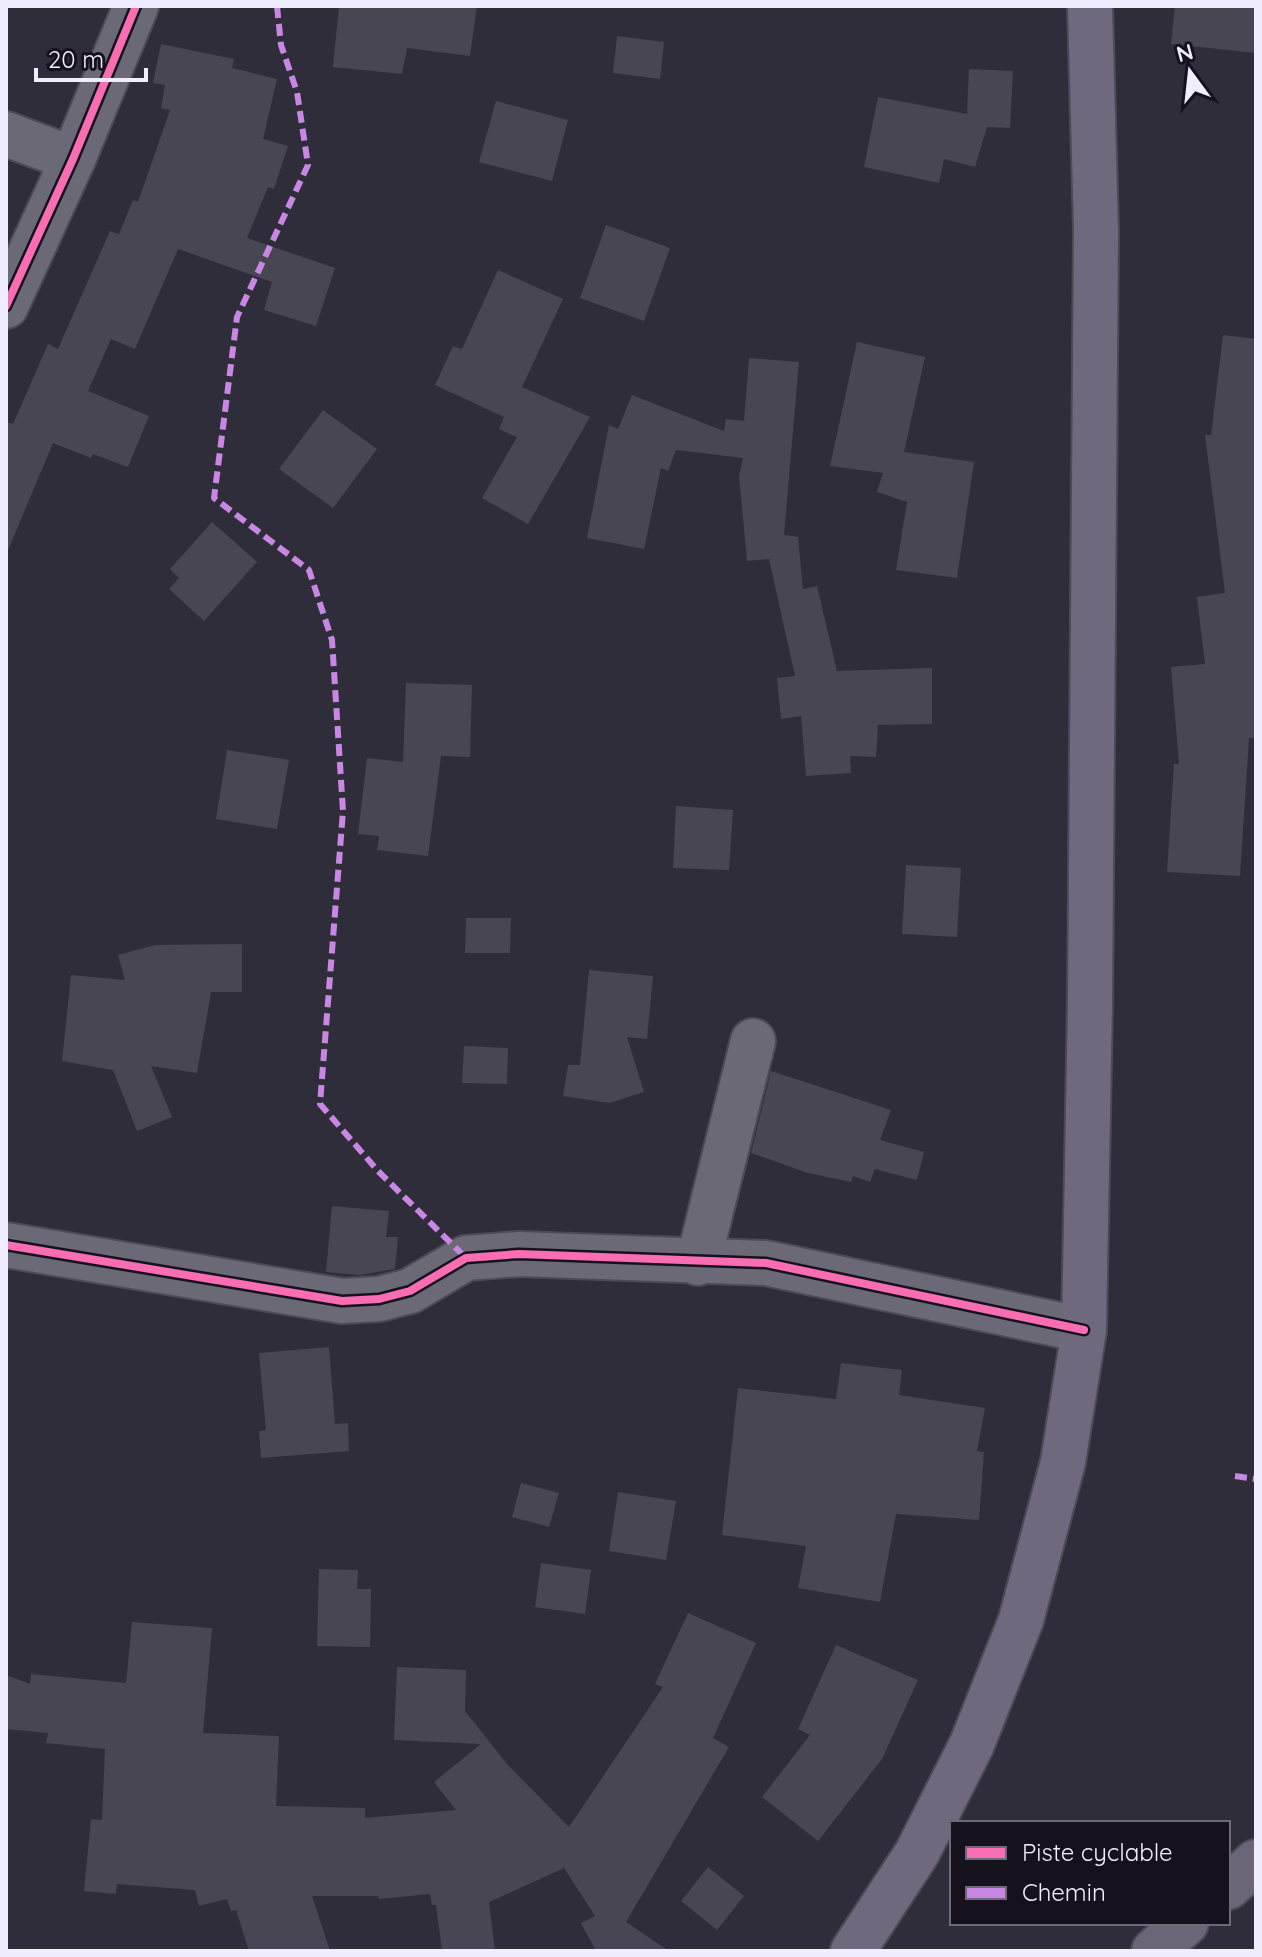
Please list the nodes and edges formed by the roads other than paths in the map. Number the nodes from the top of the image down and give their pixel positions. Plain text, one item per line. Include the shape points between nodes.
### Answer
1 (136, 6) edge
2 (1090, 6) edge
3 (6, 134) edge
4 (73, 159) junction
5 (6, 306) edge
6 (753, 1041) dead end
7 (6, 1245) edge
8 (698, 1263) junction
9 (1084, 1330) junction
10 (1256, 1862) edge
11 (1230, 1885) edge
12 (1184, 1925) edge
13 (853, 1951) edge
14 (1154, 1951) edge

1 - 4 street
2 - 9 highway via 1096,230
3 - 4 street
4 - 5 street
6 - 8 street
7 - 8 street via 342,1301 410,1291 466,1258 519,1254
8 - 9 street via 805,1269
9 - 13 highway via 1063,1462 1021,1620 972,1744 917,1853
10 - 11 main road
12 - 14 main road

